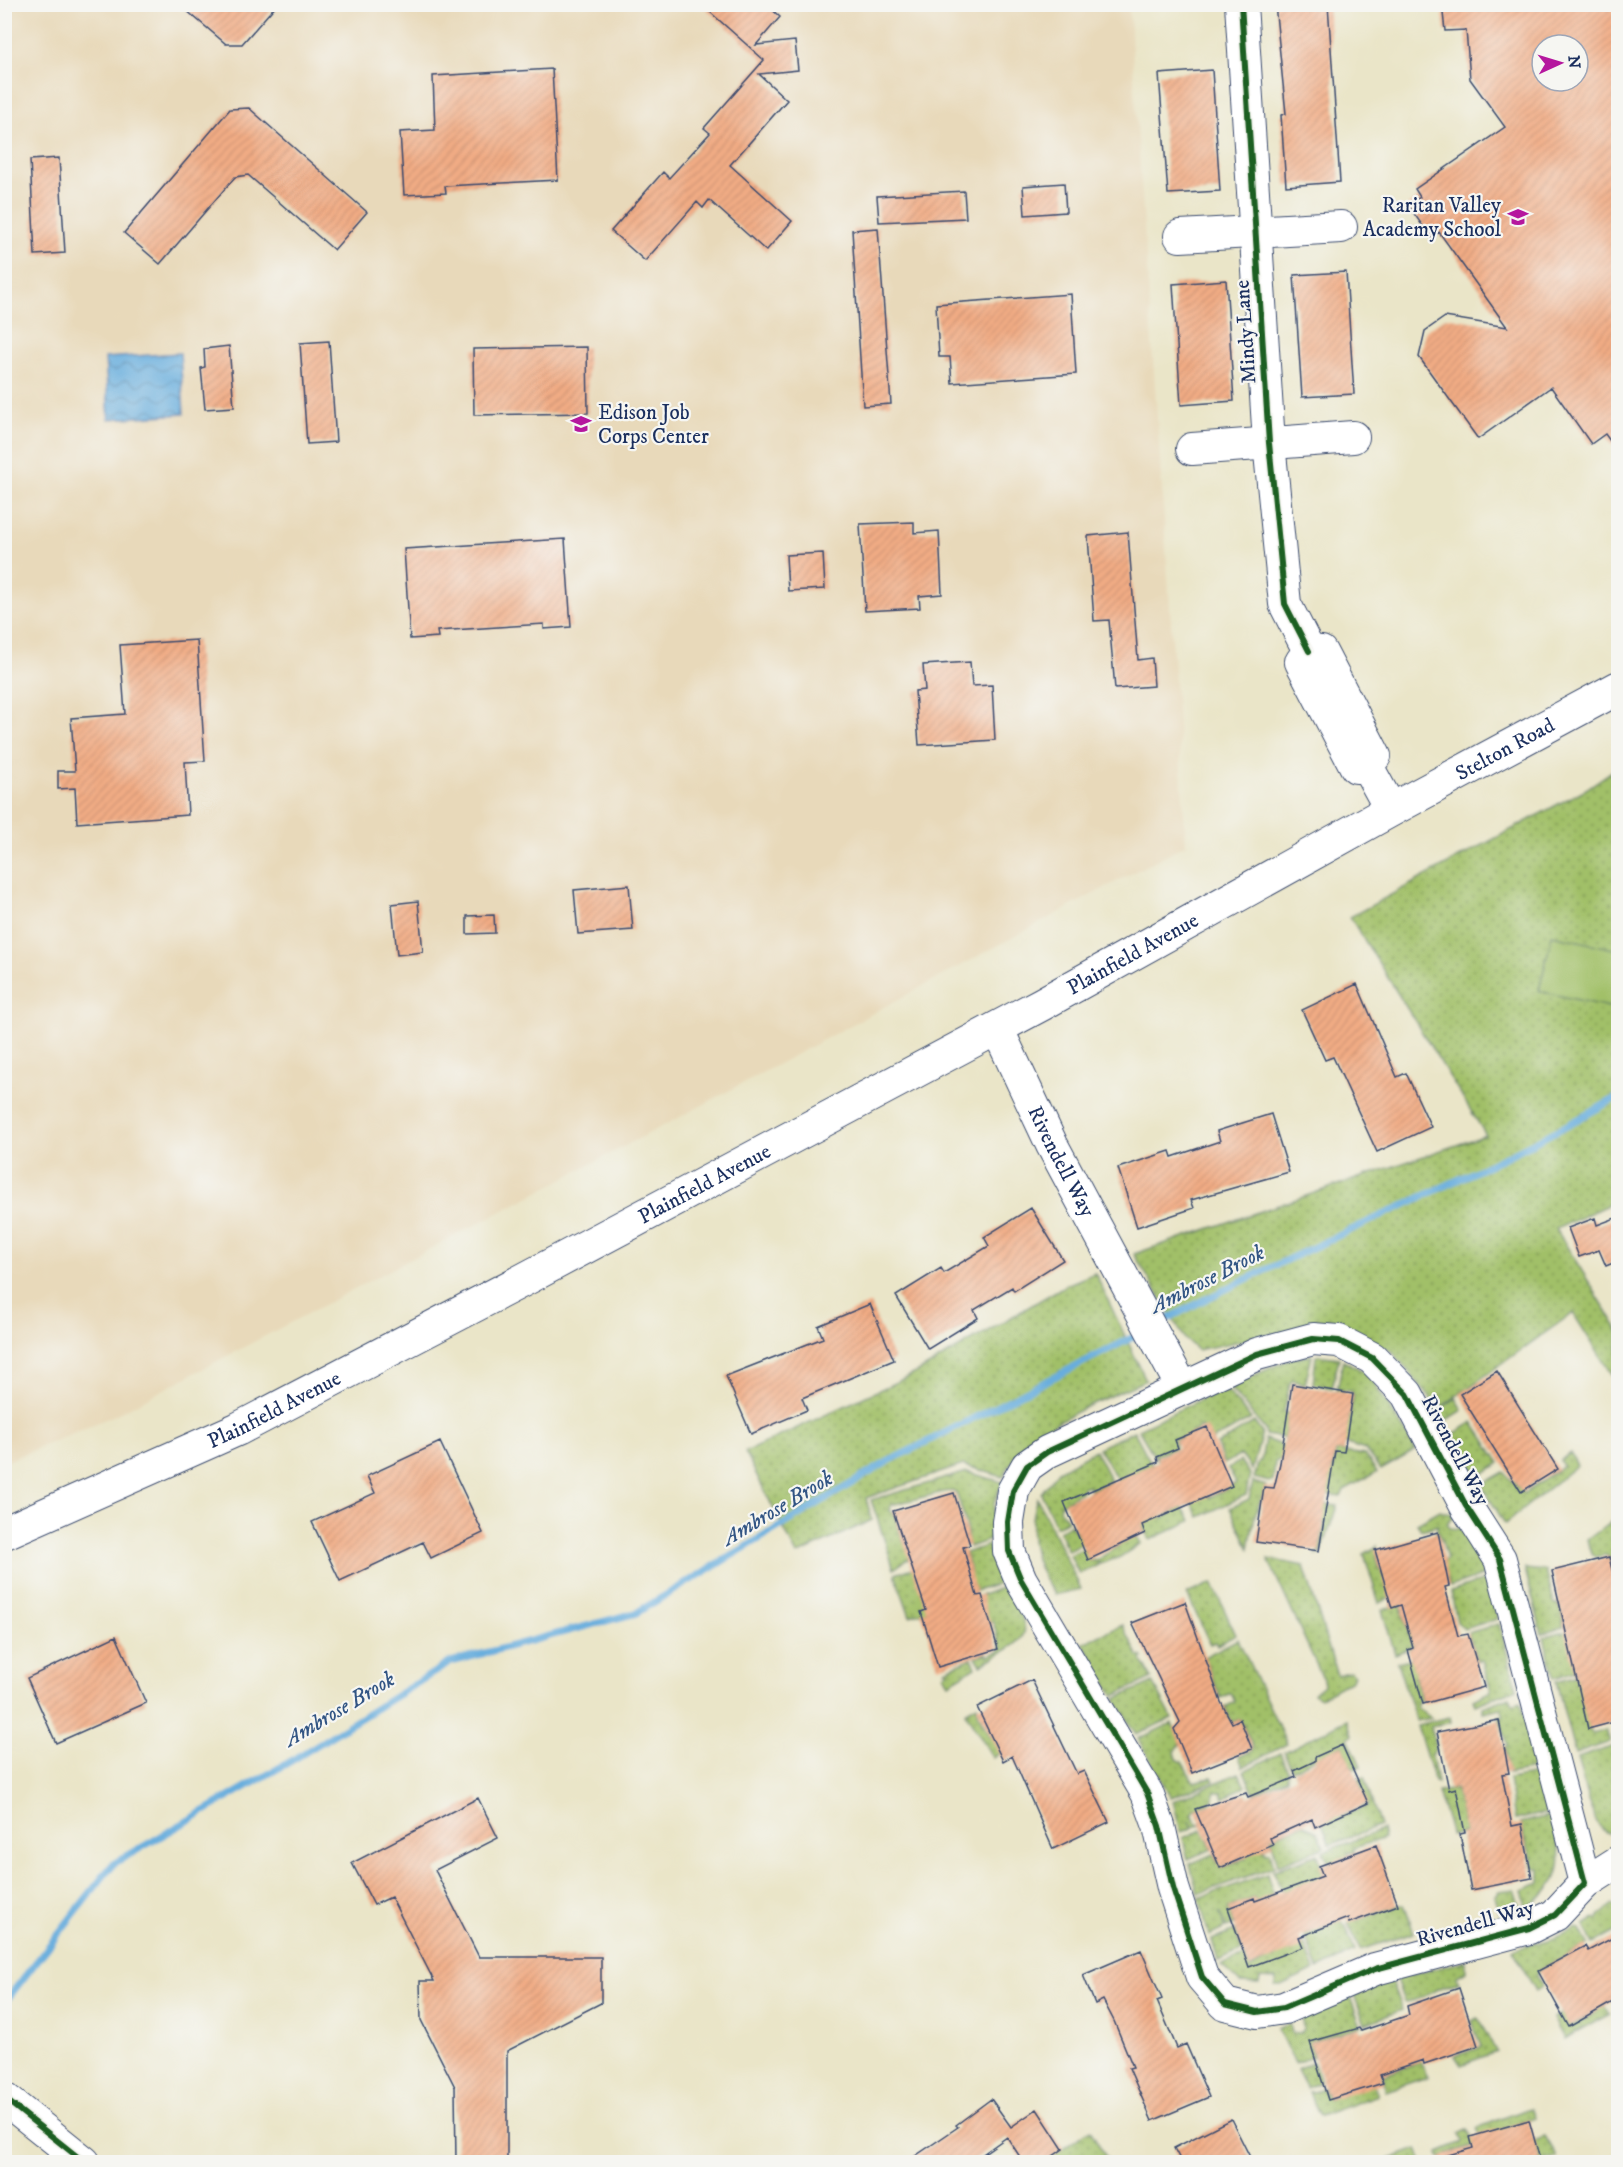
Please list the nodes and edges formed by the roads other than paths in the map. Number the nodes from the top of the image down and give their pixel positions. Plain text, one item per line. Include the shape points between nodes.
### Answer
1 (1241, 4) edge
2 (1341, 227) dead end
3 (1256, 232) junction
4 (1180, 236) dead end
5 (1353, 437) dead end
6 (1269, 443) junction
7 (1192, 449) dead end
8 (1618, 688) edge
9 (1391, 810) junction
10 (997, 1028) junction
11 (1182, 1387) junction
12 (4, 1533) edge
13 (1618, 1862) edge
14 (1585, 1883) junction
15 (4, 2097) edge
16 (84, 2163) edge

1 - 3 street, Mindy Lane
2 - 3 street
3 - 4 street
3 - 6 street, Mindy Lane
5 - 6 street
6 - 7 street
6 - 9 street, Mindy Lane via 1284,604 1309,651 1321,652 1370,746 1375,756 1367,766
8 - 9 main road, Stelton Road
9 - 10 main road, Plainfield Avenue
10 - 11 street, Rivendell Way via 1052,1145
10 - 12 main road, Plainfield Avenue via 238,1429
11 - 14 street, Rivendell Way via 1257,1354 1313,1339 1339,1341 1372,1358 1407,1394 1466,1506 1500,1559
11 - 14 street, Rivendell Way via 1047,1452 1027,1466 1013,1491 1008,1522 1009,1551 1021,1580 1147,1793 1202,1977 1225,2004 1257,2013 1284,2008 1375,1969 1529,1928 1555,1915
13 - 14 street
15 - 16 street

